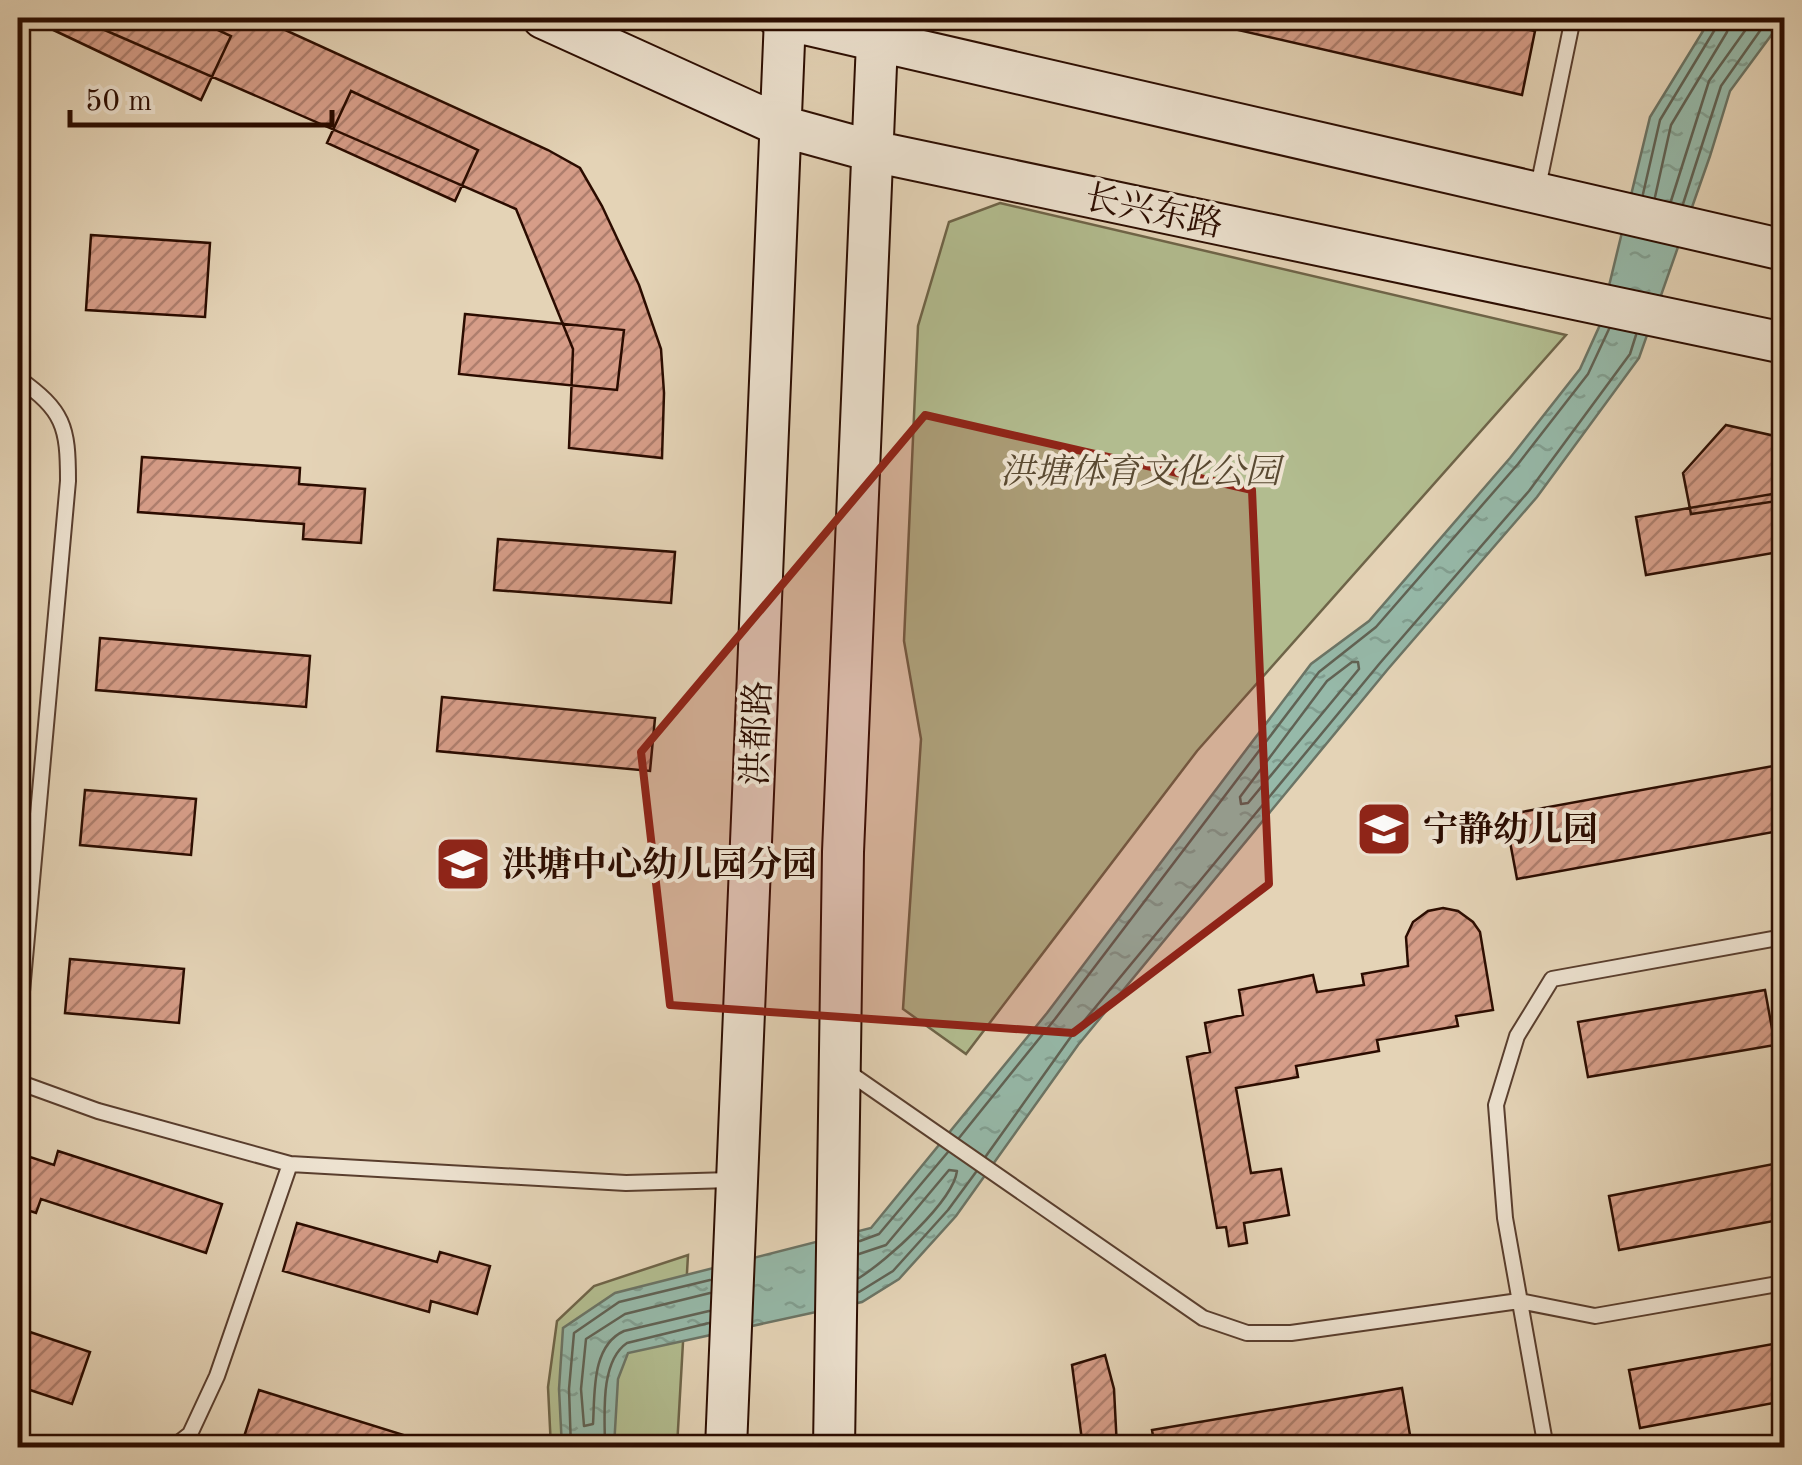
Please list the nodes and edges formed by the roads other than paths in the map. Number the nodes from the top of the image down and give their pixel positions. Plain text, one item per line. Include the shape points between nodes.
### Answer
1 (543, 18) edge
2 (783, 18) edge
3 (1573, 18) edge
4 (878, 29) edge
5 (781, 126) junction
6 (872, 152) junction
7 (1536, 193) junction
8 (1781, 250) edge
9 (1766, 339) edge
10 (18, 378) edge
11 (1784, 938) edge
12 (18, 1036) edge
13 (839, 1066) junction
14 (18, 1082) edge
15 (290, 1164) junction
16 (736, 1199) junction
17 (1784, 1284) edge
18 (1519, 1300) junction
19 (172, 1448) edge
20 (726, 1448) edge
21 (834, 1448) edge
22 (1546, 1448) edge

1 - 5 main road, 长兴东路
2 - 4 main road
2 - 5 main road, 洪都路
3 - 7 lane
4 - 6 main road
4 - 7 main road
5 - 6 main road, 长兴东路
5 - 16 main road, 洪都路
6 - 9 main road, 长兴东路
6 - 13 main road
7 - 8 main road
10 - 12 lane via 46,398 68,436
11 - 18 lane via 1552,979 1517,1036 1496,1105
13 - 18 lane via 1203,1318 1246,1333
13 - 21 main road
14 - 15 lane
15 - 16 lane via 626,1182
15 - 19 lane via 217,1376 190,1434
16 - 20 main road, 洪都路
17 - 18 lane via 1595,1316
18 - 22 lane

